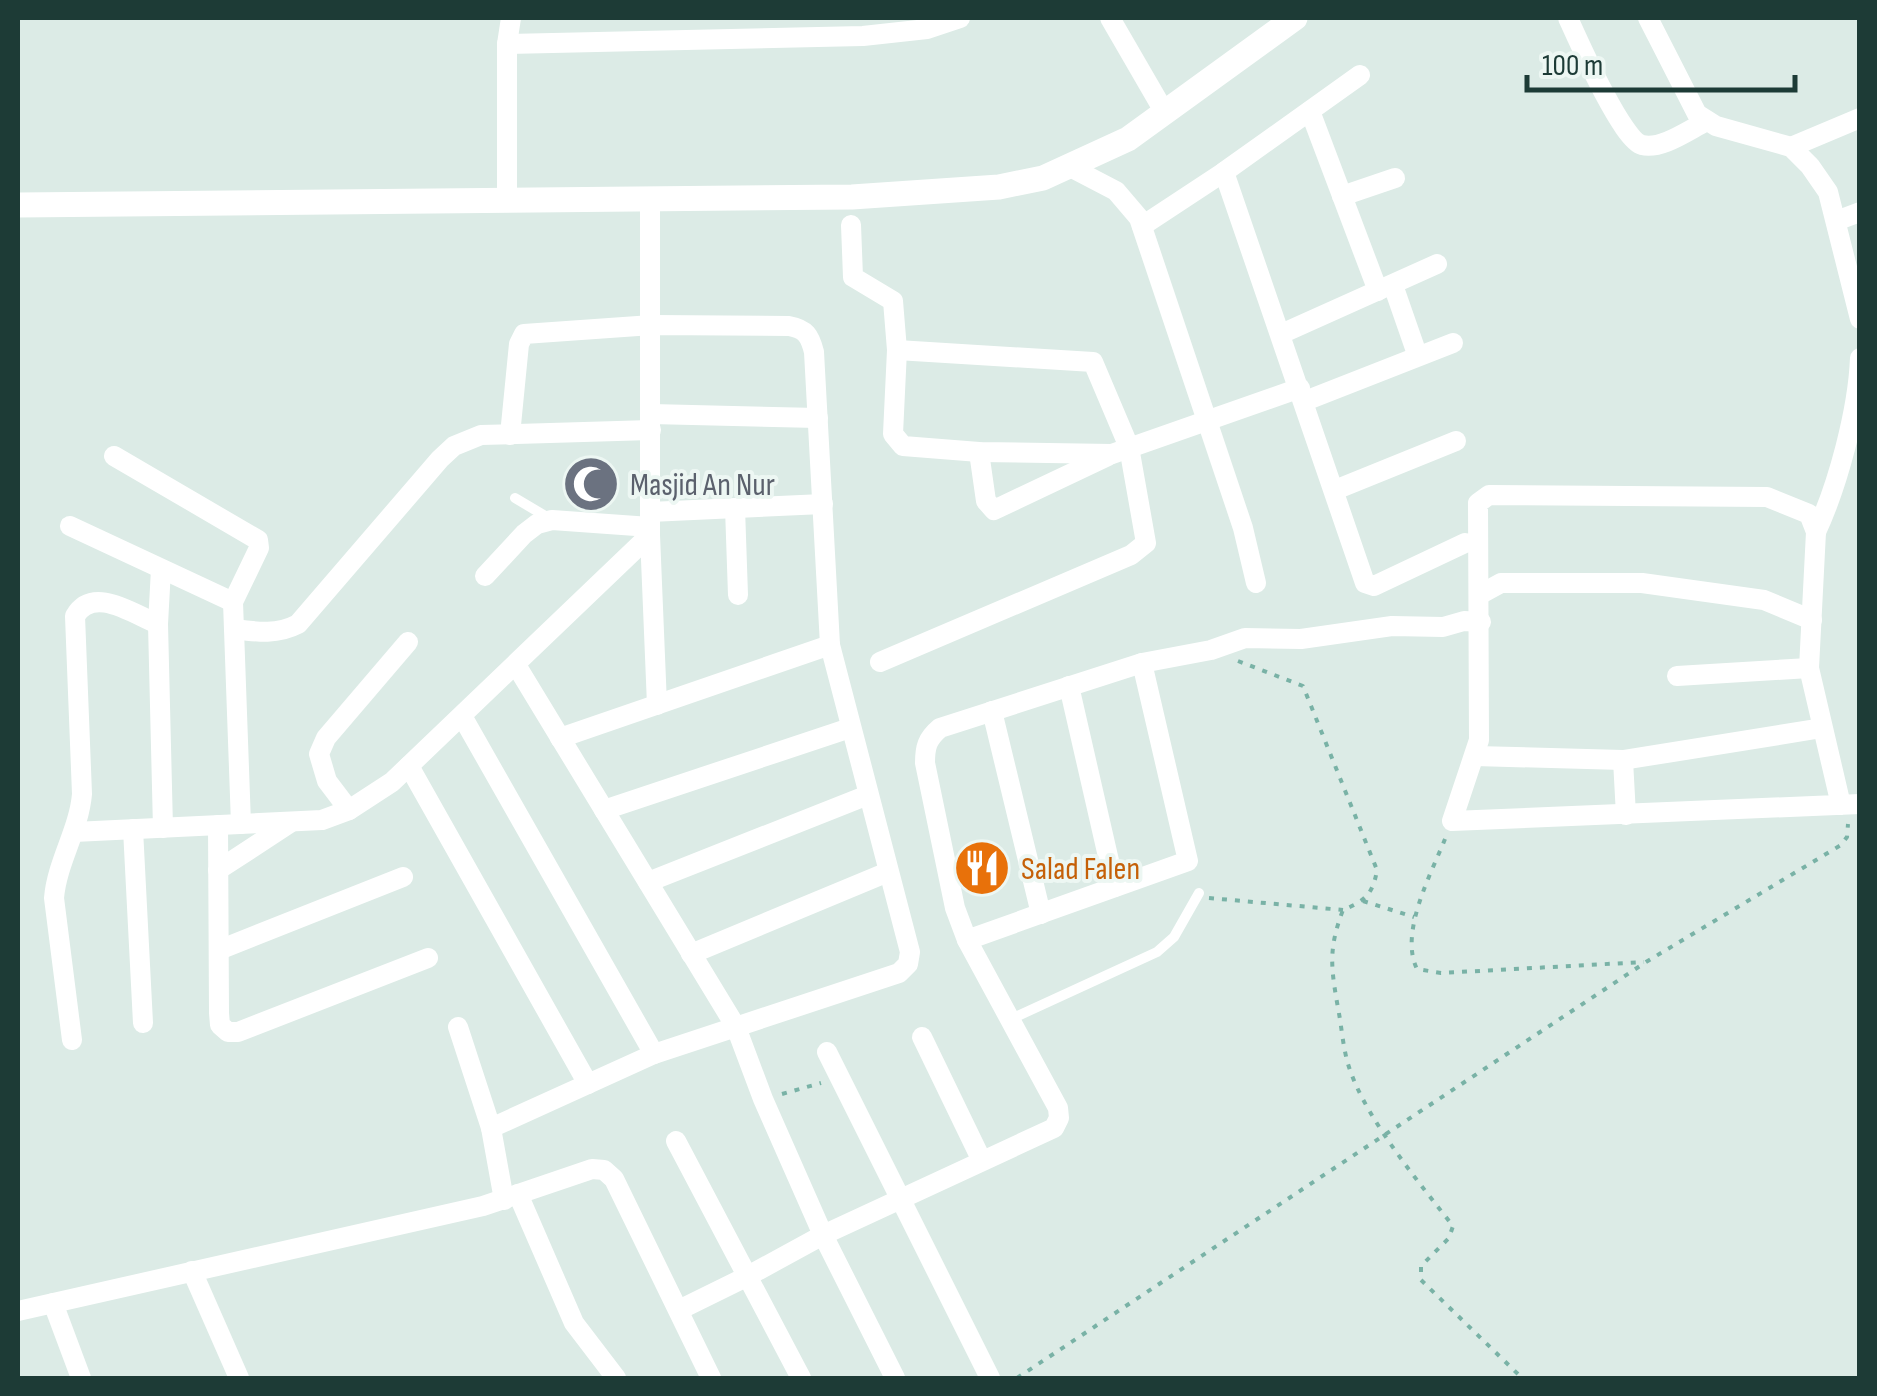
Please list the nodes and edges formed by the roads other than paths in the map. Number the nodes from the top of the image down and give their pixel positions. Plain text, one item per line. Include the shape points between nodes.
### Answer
1 (512, 18) edge
2 (960, 18) edge
3 (1110, 18) edge
4 (1295, 18) edge
5 (1568, 18) edge
6 (1648, 18) edge
7 (507, 44) junction
8 (1360, 76) dead end
9 (1310, 111) junction
10 (1165, 113) junction
11 (1860, 118) edge
12 (1708, 121) junction
13 (1792, 147) junction
14 (1070, 167) junction
15 (1224, 172) junction
16 (1396, 178) dead end
17 (1342, 196) junction
18 (507, 198) junction
19 (650, 199) junction
20 (18, 205) edge
21 (1860, 212) edge
22 (1836, 221) junction
23 (852, 225) dead end
24 (1142, 226) junction
25 (1437, 264) dead end
26 (1385, 288) junction
27 (1860, 319) edge
28 (652, 326) junction
29 (1281, 334) junction
30 (1452, 343) dead end
31 (897, 350) junction
32 (1417, 354) junction
33 (1860, 358) edge
34 (1302, 394) junction
35 (818, 418) junction
36 (1206, 420) junction
37 (651, 422) junction
38 (510, 434) junction
39 (1456, 442) dead end
40 (1121, 451) junction
41 (979, 452) junction
42 (114, 456) dead end
43 (1335, 490) junction
44 (516, 498) dead end
45 (822, 504) junction
46 (735, 508) junction
47 (552, 520) junction
48 (650, 525) junction
49 (70, 526) dead end
50 (1816, 532) junction
51 (1465, 543) dead end
52 (161, 569) junction
53 (485, 576) dead end
54 (1256, 582) dead end
55 (738, 595) dead end
56 (1478, 595) junction
57 (232, 602) junction
58 (1812, 620) junction
59 (1480, 622) junction
60 (158, 624) junction
61 (234, 629) junction
62 (408, 642) dead end
63 (830, 645) junction
64 (880, 662) dead end
65 (1142, 663) junction
66 (516, 665) junction
67 (1809, 668) junction
68 (1677, 676) dead end
69 (1069, 686) junction
70 (656, 705) junction
71 (992, 711) junction
72 (462, 716) junction
73 (850, 728) junction
74 (1822, 728) junction
75 (560, 738) junction
76 (1476, 756) junction
77 (1622, 760) junction
78 (409, 766) junction
79 (868, 794) junction
80 (1850, 804) edge
81 (350, 810) junction
82 (604, 810) junction
83 (1626, 815) junction
84 (291, 822) junction
85 (241, 824) junction
86 (218, 825) junction
87 (163, 828) junction
88 (133, 829) junction
89 (74, 832) junction
90 (218, 870) junction
91 (888, 872) junction
92 (403, 877) dead end
93 (648, 882) junction
94 (1115, 888) junction
95 (1199, 893) road end
96 (1040, 914) junction
97 (967, 940) junction
98 (218, 950) junction
99 (692, 954) junction
100 (428, 958) dead end
101 (1010, 1020) junction
102 (144, 1023) dead end
103 (458, 1027) dead end
104 (736, 1027) junction
105 (922, 1037) dead end
106 (72, 1040) dead end
107 (827, 1052) dead end
108 (654, 1054) junction
109 (588, 1084) junction
110 (490, 1128) junction
111 (676, 1141) dead end
112 (981, 1160) junction
113 (511, 1197) junction
114 (901, 1197) junction
115 (822, 1235) junction
116 (192, 1272) junction
117 (746, 1278) junction
118 (53, 1302) junction
119 (679, 1310) junction
120 (18, 1311) edge
121 (81, 1378) edge
122 (239, 1378) edge
123 (616, 1378) edge
124 (711, 1378) edge
125 (802, 1378) edge
126 (895, 1378) edge
127 (990, 1378) edge

1 - 7 street
2 - 7 street via 898,34
3 - 10 street
4 - 10 street
5 - 12 street via 1633,139 1656,144
6 - 12 street via 1688,99
7 - 18 street
8 - 9 street
9 - 15 street
9 - 17 street
10 - 14 street
11 - 13 street
12 - 13 street
13 - 22 street via 1828,192
14 - 19 street via 998,187
14 - 24 street via 1116,191
15 - 24 street
15 - 29 street
16 - 17 street
17 - 26 street
18 - 19 street
18 - 20 street
19 - 28 street
21 - 22 street
22 - 27 street
23 - 31 street via 851,270 893,301
24 - 36 street
25 - 26 street
26 - 29 street
26 - 32 street
28 - 35 street via 801,328 814,352
28 - 37 street
28 - 38 street via 522,336
29 - 34 street
30 - 32 street
31 - 40 street via 1093,362
31 - 41 street via 897,442
32 - 34 street
33 - 50 street via 1837,476
34 - 36 street
34 - 43 street
35 - 37 street
35 - 45 street
36 - 40 street
36 - 54 street
37 - 38 street
37 - 48 street
38 - 61 street via 481,435 454,446 298,624 284,631
39 - 43 street
40 - 41 street
40 - 41 street via 994,510 986,501
40 - 64 street via 1146,542 1140,549
42 - 57 street via 258,540
43 - 51 street via 1369,586
44 - 47 lane
45 - 46 street
45 - 63 street
46 - 48 street
46 - 55 street
47 - 48 street
47 - 53 street via 524,534
48 - 66 street
48 - 70 street
49 - 52 street
50 - 56 street via 1808,514 1768,497 1489,495 1478,502 1476,518
50 - 58 street
52 - 57 street
52 - 60 street
56 - 58 street via 1501,583 1642,584 1764,600
56 - 59 street
57 - 61 street
58 - 67 street
59 - 65 street via 1260,636
59 - 76 street
60 - 87 street
60 - 89 street via 94,601 75,616 82,794
61 - 85 street
62 - 81 street via 319,754 327,781
63 - 70 street
63 - 73 street
65 - 69 street
65 - 94 street via 1188,862
66 - 72 street
66 - 75 street
67 - 68 street
67 - 74 street
69 - 71 street
69 - 94 street
70 - 75 street
71 - 96 street
71 - 97 street via 940,728 924,748 954,908
72 - 78 street
72 - 108 street
73 - 79 street
73 - 82 street
74 - 77 street
74 - 80 street
75 - 82 street
76 - 77 street
76 - 83 street via 1452,821
77 - 83 street
78 - 81 street
78 - 109 street
79 - 91 street
79 - 93 street
80 - 83 street
81 - 84 street
82 - 93 street
84 - 85 street
84 - 90 street
85 - 86 street
86 - 87 street
86 - 90 street
87 - 88 street
88 - 89 street
88 - 102 street
89 - 106 street via 54,898
90 - 98 street
91 - 99 street
91 - 104 street via 908,964 899,973
92 - 98 street
93 - 99 street
94 - 96 street
95 - 101 lane via 1174,937 1157,952
96 - 97 street
97 - 101 street
98 - 100 street via 220,1025 228,1032
99 - 104 street
101 - 112 street via 1059,1118 1054,1128
103 - 110 street
104 - 108 street
104 - 115 street
105 - 112 street
107 - 114 street
108 - 109 street
109 - 110 street
110 - 113 street
111 - 117 street
112 - 114 street
113 - 116 street
113 - 119 street via 604,1170
113 - 123 street via 574,1323
114 - 115 street
114 - 127 street
115 - 117 street
115 - 126 street
116 - 118 street
116 - 122 street
117 - 119 street
117 - 125 street
118 - 120 street
118 - 121 street
119 - 124 street

